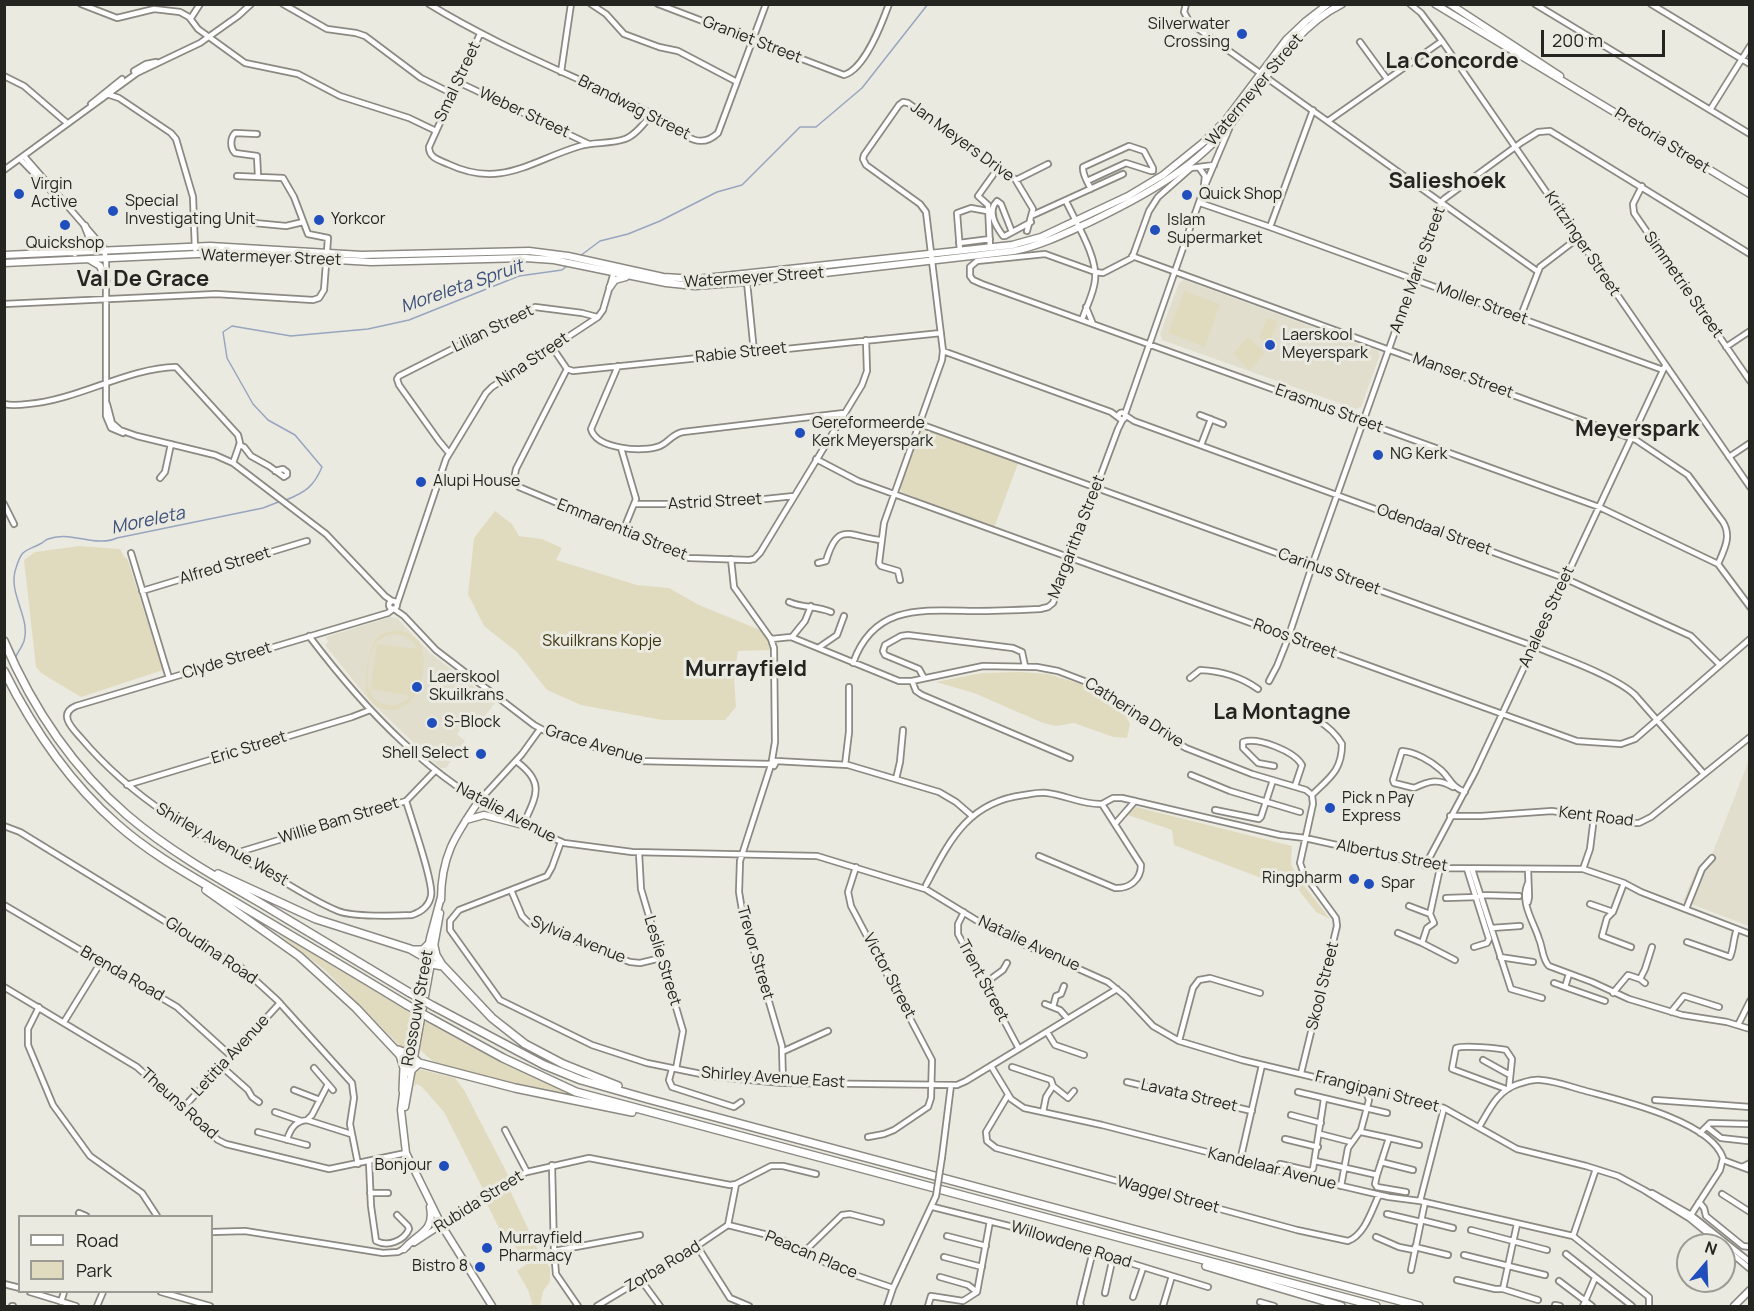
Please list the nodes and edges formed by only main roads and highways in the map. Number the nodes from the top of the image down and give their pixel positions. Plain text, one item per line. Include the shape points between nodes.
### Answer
1 (1328, 4) edge
2 (1342, 4) edge
3 (1435, 4) edge
4 (1450, 4) edge
5 (1264, 75) junction
6 (1575, 87) junction
7 (1749, 194) edge
8 (1077, 224) junction
9 (85, 226) road end
10 (74, 254) junction
11 (4, 255) edge
12 (105, 255) junction
13 (327, 257) junction
14 (85, 259) junction
15 (4, 262) edge
16 (603, 270) junction
17 (615, 270) junction
18 (633, 277) junction
19 (106, 281) road end
20 (4, 641) edge
21 (4, 671) edge
22 (478, 802) road end
23 (465, 820) junction
24 (523, 825) road end
25 (162, 858) junction
26 (191, 862) junction
27 (432, 945) junction
28 (410, 950) junction
29 (430, 961) junction
30 (443, 966) junction
31 (425, 970) joint
32 (415, 1046) joint
33 (393, 1047) junction
34 (414, 1059) junction
35 (411, 1070) joint
36 (403, 1090) junction
37 (402, 1119) junction
38 (690, 1124) junction
39 (790, 1137) junction
40 (429, 1200) junction
41 (1114, 1238) junction
42 (404, 1249) road end
43 (1749, 1290) edge
44 (492, 1306) edge
45 (1341, 1306) edge
46 (1376, 1306) edge
47 (1419, 1306) edge
48 (1734, 1306) edge

1 - 5 main road, Watermeyer Street via 1286,40
2 - 5 main road, Watermeyer Street via 1296,40
3 - 6 main road, Pretoria Street
4 - 6 main road, Pretoria Street
5 - 8 main road, Watermeyer Street via 1225,121 1179,163 1149,185
5 - 8 main road, Watermeyer Street via 1235,119 1211,145 1162,184
6 - 7 main road, Pretoria Street
8 - 17 main road, Watermeyer Street via 1027,242 990,248 696,279
8 - 18 main road, Watermeyer Street via 1029,248 933,262 695,286
9 - 10 main road via 88,242
10 - 11 main road, Watermeyer Street
10 - 12 main road, Watermeyer Street
12 - 13 main road, Watermeyer Street via 258,248
12 - 14 main road, Watermeyer Street
13 - 16 main road, Watermeyer Street via 371,262 525,258
13 - 17 main road, Watermeyer Street via 529,251 568,256
14 - 15 main road, Watermeyer Street
14 - 19 main road via 100,266
16 - 17 main road, Watermeyer Street
16 - 18 main road via 610,288 619,278
17 - 18 main road, Watermeyer Street
20 - 26 highway via 46,720 84,771 126,814
21 - 25 highway via 54,752 93,800
22 - 23 main road, Rossouw Street
23 - 24 main road via 484,815
23 - 27 main road, Rossouw Street via 449,850
25 - 33 highway via 299,956
25 - 38 highway, bridge via 503,1058 576,1092
26 - 28 highway via 316,919
26 - 39 highway, bridge via 410,993 519,1053 565,1074 648,1100
27 - 28 highway
27 - 29 main road, Rossouw Street
27 - 30 highway
28 - 29 highway
29 - 30 highway
29 - 31 highway
29 - 32 main road, Rossouw Street
30 - 39 highway via 505,1029 563,1065
31 - 34 main road, Rossouw Street
32 - 34 highway
33 - 34 highway
33 - 36 highway via 403,1062
34 - 35 highway
34 - 36 main road, Rossouw Street
34 - 38 highway via 515,1088
35 - 37 main road, Rossouw Street
36 - 37 main road, Rossouw Street
37 - 40 main road, Rossouw Street via 406,1154
38 - 41 highway
39 - 47 highway
40 - 42 main road via 429,1226
40 - 44 main road, Rossouw Street
41 - 45 highway
41 - 46 highway
43 - 48 main road

